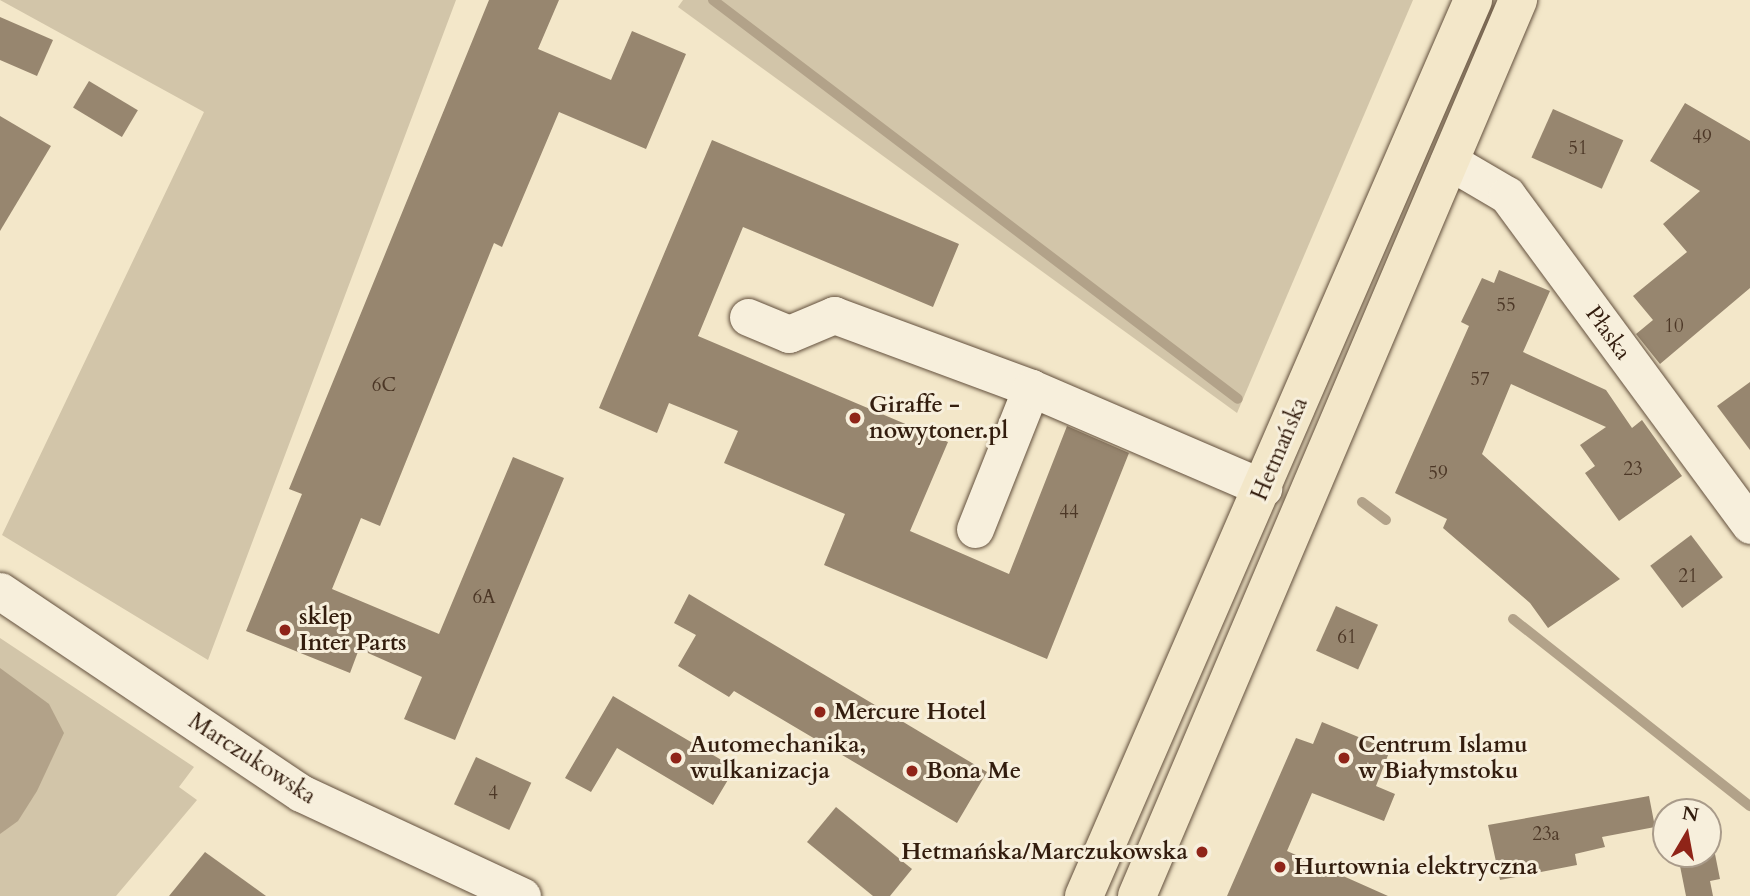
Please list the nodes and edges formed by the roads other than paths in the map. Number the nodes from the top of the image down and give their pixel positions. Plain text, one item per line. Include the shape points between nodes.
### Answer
1 (1473, 0) edge
2 (1518, 0) edge
3 (1449, 161) junction
4 (748, 317) dead end
5 (1031, 388) junction
6 (1264, 488) junction
7 (1750, 525) edge
8 (975, 529) dead end
9 (0, 591) edge
10 (522, 896) edge
11 (1084, 896) edge
12 (1137, 896) edge

1 - 6 main road, Hetmańska
2 - 3 main road, Hetmańska
3 - 7 street, Płaska via 1507,195
3 - 12 main road, Hetmańska
4 - 5 street via 789,334 834,315
5 - 6 street
5 - 8 street
6 - 11 main road, Hetmańska
9 - 10 street, Marczukowska via 301,793

